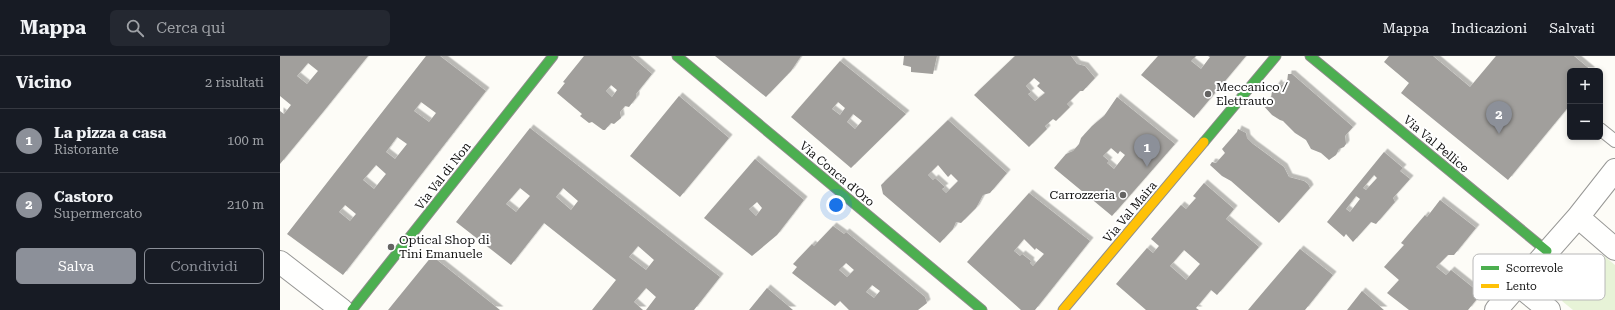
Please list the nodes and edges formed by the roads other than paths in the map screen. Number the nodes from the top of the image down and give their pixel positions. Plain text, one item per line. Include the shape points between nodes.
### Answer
1 (553, 56) edge
2 (677, 56) edge
3 (1276, 56) edge
4 (1310, 56) edge
5 (1603, 131) edge
6 (1615, 141) edge
7 (1615, 170) edge
8 (1578, 216) junction
9 (1615, 249) edge
10 (1548, 251) junction
11 (1545, 254) edge
12 (280, 262) edge
13 (1505, 300) edge
14 (1537, 300) edge
15 (342, 310) edge
16 (352, 310) edge
17 (982, 310) edge
18 (1063, 310) edge
19 (1496, 310) edge
20 (1549, 310) edge

1 - 16 street, Via Val di Non
2 - 17 street, Via Conca d'Oro
3 - 18 street, Via Val Maira
4 - 10 street, Via Val Pellice
5 - 6 lane
7 - 8 street
8 - 9 street
8 - 10 street
10 - 11 street
12 - 15 street
13 - 19 street
14 - 20 street

